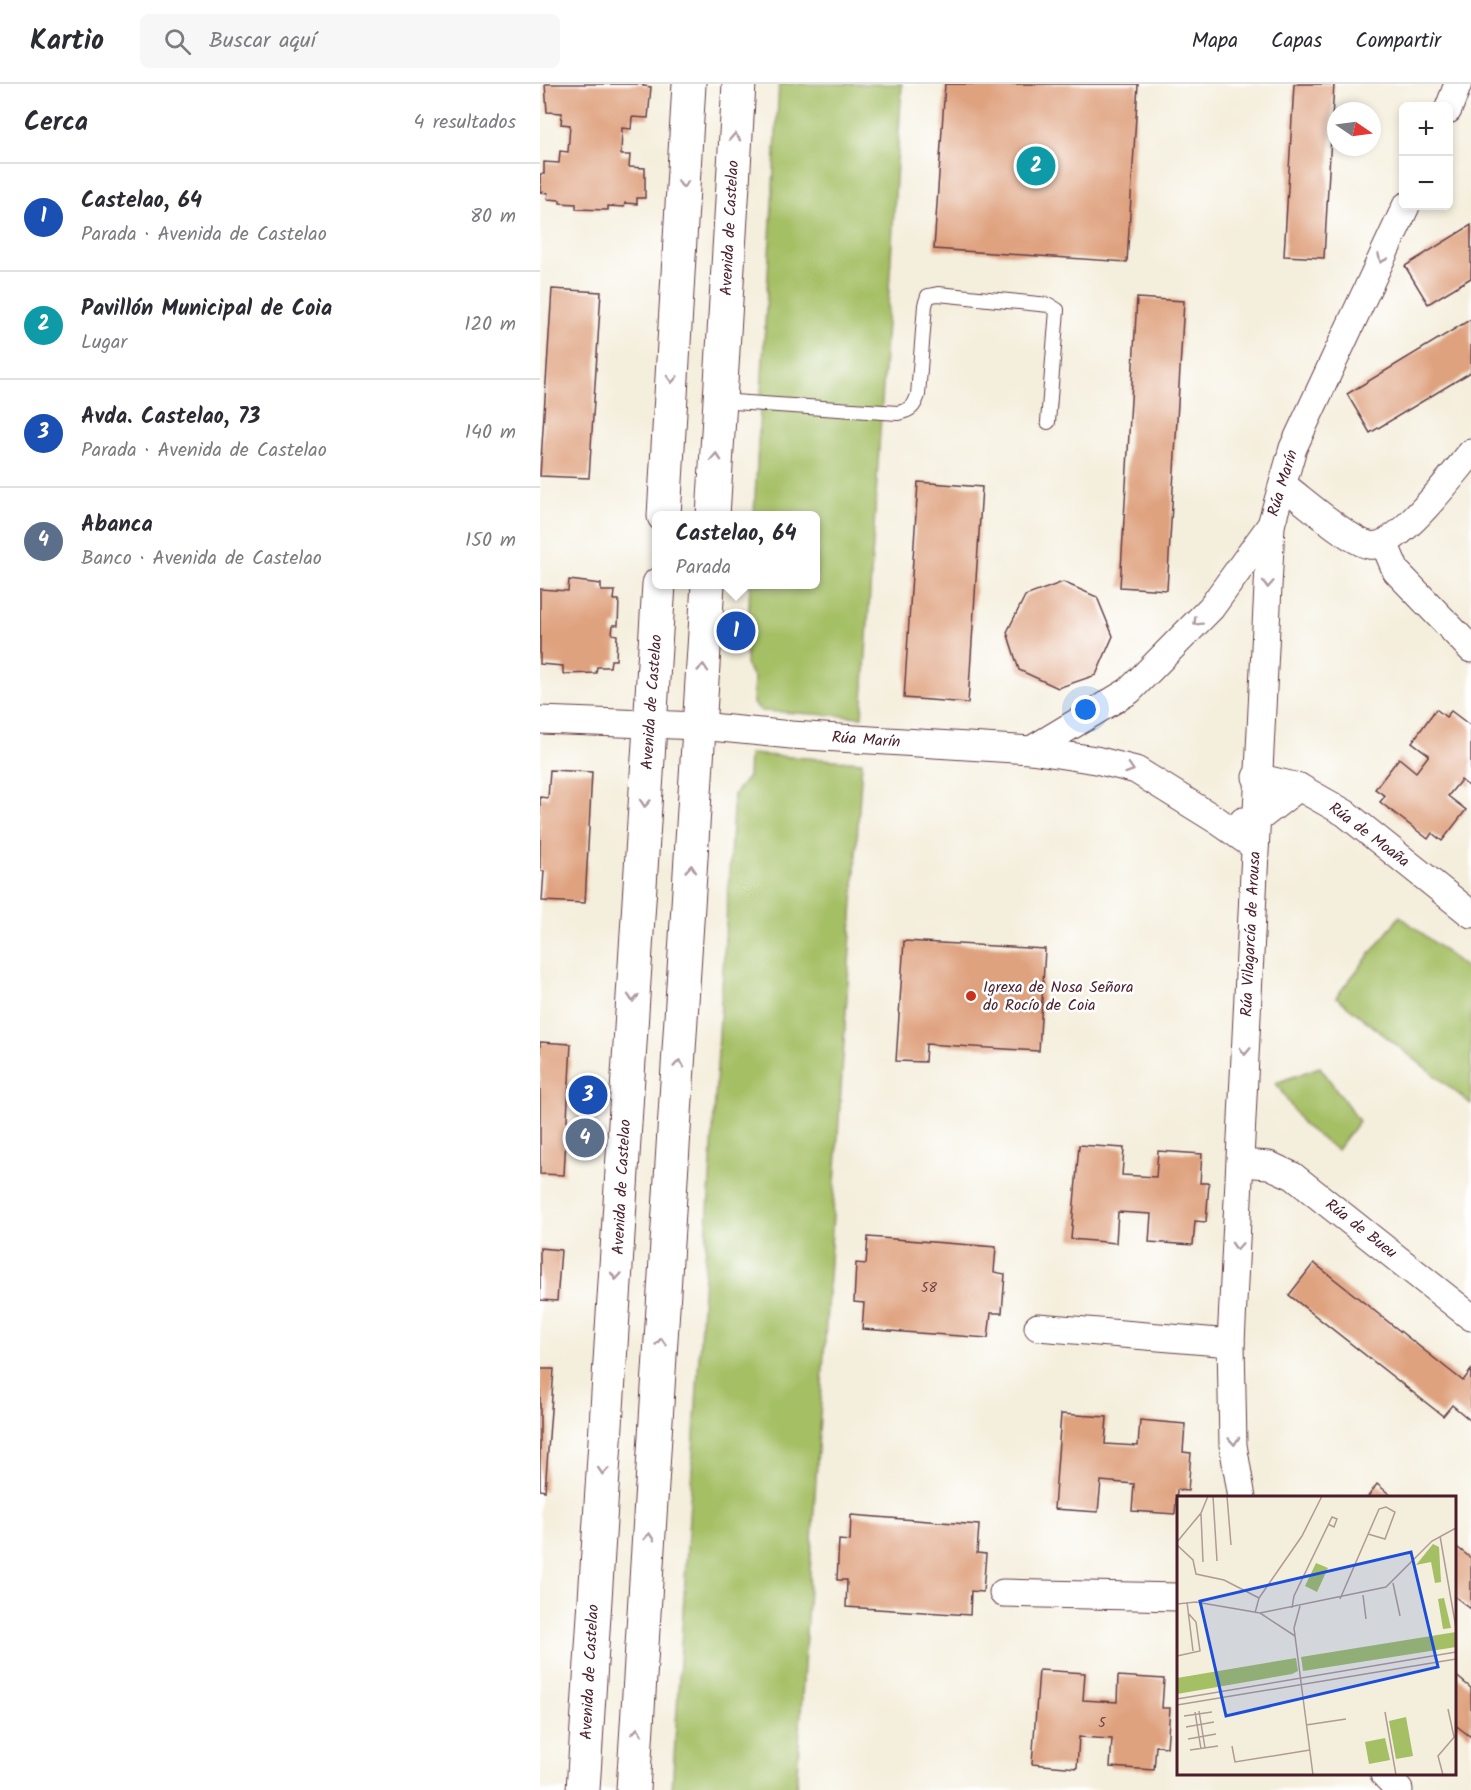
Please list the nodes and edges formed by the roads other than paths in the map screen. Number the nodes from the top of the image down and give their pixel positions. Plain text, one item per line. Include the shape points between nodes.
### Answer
1 (689, 84) edge
2 (739, 84) edge
3 (1458, 84) edge
4 (1452, 102) edge
5 (1404, 210) edge
6 (719, 401) junction
7 (1048, 423) dead end
8 (1471, 453) edge
9 (1283, 485) junction
10 (663, 511) edge
11 (712, 511) edge
12 (1271, 525) junction
13 (1385, 545) junction
14 (659, 589) edge
15 (708, 589) edge
16 (1471, 649) edge
17 (1094, 712) junction
18 (540, 720) edge
19 (650, 724) junction
20 (700, 726) junction
21 (1032, 750) junction
22 (1096, 760) junction
23 (1256, 777) junction
24 (1299, 787) junction
25 (1218, 821) junction
26 (1255, 821) junction
27 (1255, 848) junction
28 (1471, 914) edge
29 (1241, 1163) junction
30 (1471, 1317) edge
31 (1038, 1327) dead end
32 (1231, 1343) junction
33 (1242, 1496) edge
34 (1003, 1593) dead end
35 (1177, 1597) edge
36 (1386, 1775) edge
37 (583, 1790) edge
38 (633, 1790) edge
39 (1399, 1790) edge

1 -> 10 main road
6 -> 2 main road, Avenida de Castelao
3 - 4 street
5 -> 9 street, Rúa Marín via 1293,448
6 - 7 lane via 907,411 914,407 918,395 925,305 928,296 938,294 1049,305 1057,310
11 -> 6 main road, Avenida de Castelao
8 - 13 street via 1409,525
9 - 12 street, Rúa Marín
9 - 13 street via 1352,537 1369,545
12 -> 17 street, Rúa Marín via 1211,608 1129,691
12 -> 23 street, Rúa Vilagarcía de Arousa
13 - 16 street via 1396,571
14 - 19 main road, Avenida de Castelao
20 -> 15 main road
17 - 21 street, Rúa Marín
17 - 22 street via 1088,738
18 - 19 street, Rúa Marín
19 - 20 street, Rúa Marín
19 -> 37 main road, Avenida de Castelao
20 - 21 street, Rúa Marín
38 -> 20 main road
21 - 22 street, Rúa Marín
22 -> 25 street, Rúa Marín via 1137,770
23 - 24 street, Rúa de Moaña
23 - 26 street, Rúa Vilagarcía de Arousa
24 - 26 street
24 - 28 street, Rúa de Moaña via 1345,813
25 - 26 street
25 - 27 street, Rúa Marín
26 - 27 street, Rúa Vilagarcía de Arousa
27 -> 29 street, Rúa Vilagarcía de Arousa
29 - 30 street, Rúa de Bueu via 1269,1165 1293,1176
29 -> 32 street, Rúa Vilagarcía de Arousa
31 - 32 street
32 -> 33 street, Rúa Vilagarcía de Arousa via 1233,1444
34 - 35 street
36 - 39 street

